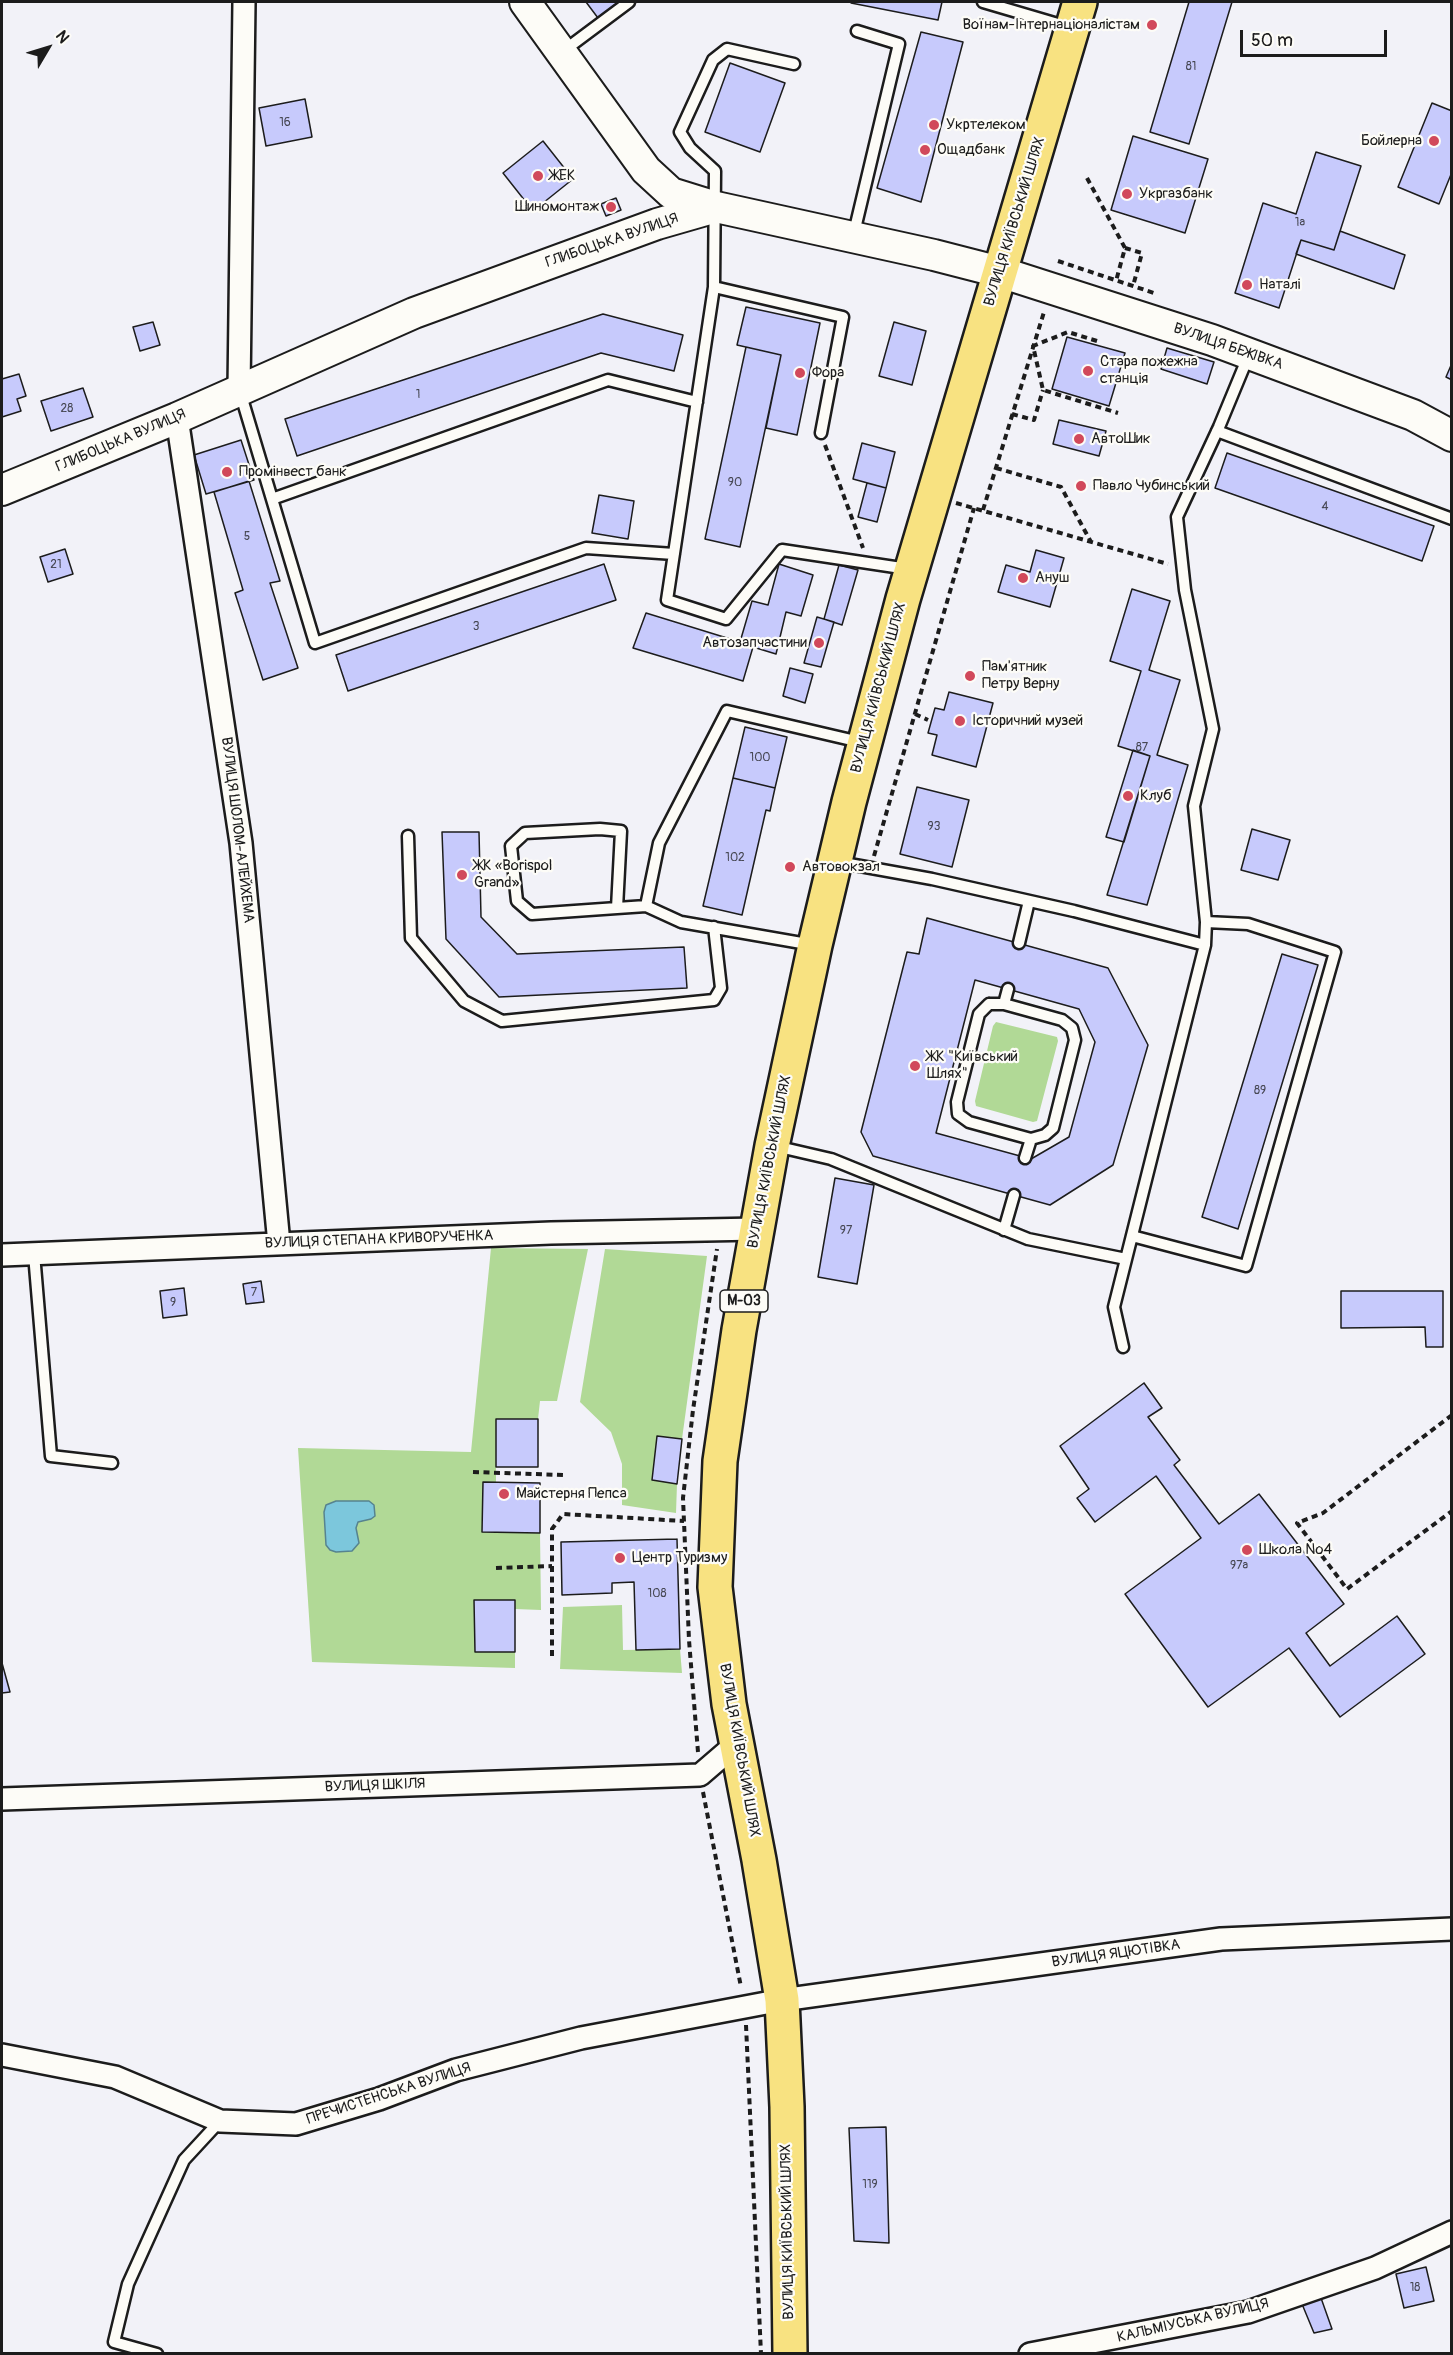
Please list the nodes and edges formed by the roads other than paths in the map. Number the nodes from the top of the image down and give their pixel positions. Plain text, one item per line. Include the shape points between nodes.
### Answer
1 (244, 2) edge
2 (525, 2) edge
3 (629, 2) edge
4 (983, 2) edge
5 (1076, 15) edge
6 (857, 31) dead end
7 (561, 53) junction
8 (794, 64) dead end
9 (716, 207) junction
10 (853, 237) junction
11 (1000, 272) junction
12 (714, 287) junction
13 (1249, 354) junction
14 (239, 389) junction
15 (697, 402) junction
16 (177, 418) junction
17 (1217, 431) junction
18 (820, 433) road end
19 (1452, 436) edge
20 (2, 490) edge
21 (272, 499) junction
22 (1452, 519) edge
23 (675, 554) junction
24 (911, 570) junction
25 (864, 742) junction
26 (408, 836) dead end
27 (834, 861) junction
28 (1029, 901) junction
29 (646, 906) junction
30 (617, 908) junction
31 (1206, 922) junction
32 (714, 927) junction
33 (1019, 943) dead end
34 (815, 945) junction
35 (1205, 945) junction
36 (1008, 989) dead end
37 (1004, 1004) junction
38 (1031, 1139) junction
39 (772, 1146) junction
40 (1026, 1158) dead end
41 (1014, 1195) dead end
42 (757, 1229) junction
43 (1004, 1230) junction
44 (1132, 1236) junction
45 (279, 1244) junction
46 (34, 1254) junction
47 (2, 1255) edge
48 (1126, 1259) junction
49 (1123, 1347) dead end
50 (111, 1463) dead end
51 (736, 1744) junction
52 (2, 1799) edge
53 (1452, 1929) edge
54 (782, 2000) junction
55 (2, 2055) edge
56 (220, 2121) junction
57 (1452, 2232) edge
58 (113, 2348) edge
59 (157, 2354) edge
60 (789, 2354) edge
61 (1030, 2354) edge

1 - 14 street
2 - 7 street
3 - 7 lane
4 - 5 lane
5 - 11 highway, ВУЛИЦЯ КИЇВСЬКИЙ ШЛЯХ / М-03
6 - 10 lane via 899,45
7 - 9 street via 646,170 671,193
8 - 9 lane via 727,49 713,60 680,132 690,148 716,171
9 - 10 street, ГЛИБОЦЬКА ВУЛИЦЯ
9 - 12 lane
9 - 14 street, ГЛИБОЦЬКА ВУЛИЦЯ via 657,224 414,313
10 - 11 street, ГЛИБОЦЬКА ВУЛИЦЯ
11 - 13 street, ВУЛИЦЯ БЕЖІВКА
11 - 24 highway, ВУЛИЦЯ КИЇВСЬКИЙ ШЛЯХ / М-03
12 - 15 lane
12 - 18 lane via 843,317
13 - 17 lane
13 - 19 street, ВУЛИЦЯ БЕЖІВКА via 1413,415
14 - 16 street, ГЛИБОЦЬКА ВУЛИЦЯ
14 - 21 lane
15 - 21 lane via 608,380
15 - 23 lane
16 - 20 street, ГЛИБОЦЬКА ВУЛИЦЯ
16 - 45 street, ВУЛИЦЯ ШОЛОМ-АЛЕЙХЕМА via 241,843
17 - 22 lane
17 - 31 lane via 1178,516 1185,590 1212,729 1194,806
21 - 23 lane via 315,643 586,548
23 - 24 lane via 667,600 726,619 782,550
24 - 25 highway, ВУЛИЦЯ КИЇВСЬКИЙ ШЛЯХ / М-03
25 - 27 highway, ВУЛИЦЯ КИЇВСЬКИЙ ШЛЯХ / М-03
25 - 29 lane via 727,711 659,843
26 - 32 lane via 411,938 464,1001 502,1021 714,1000 721,988
27 - 28 lane
27 - 34 highway, ВУЛИЦЯ КИЇВСЬКИЙ ШЛЯХ / М-03
28 - 33 lane
28 - 35 lane
29 - 30 lane
29 - 32 lane via 681,922
30 - 30 lane via 532,914 517,901 512,846 525,833 621,831
31 - 35 lane
31 - 44 lane via 1248,924 1335,952 1246,1266
32 - 34 lane
34 - 39 highway, ВУЛИЦЯ КИЇВСЬКИЙ ШЛЯХ / М-03
35 - 44 lane
36 - 37 lane
37 - 38 lane via 1062,1020 1072,1028 1076,1040 1053,1128
37 - 38 lane via 989,1004 979,1014 957,1102 958,1114 969,1122
38 - 40 lane
39 - 42 highway, ВУЛИЦЯ КИЇВСЬКИЙ ШЛЯХ / М-03
39 - 43 lane via 831,1159
41 - 43 lane
42 - 45 street, ВУЛИЦЯ СТЕПАНА КРИВОРУЧЕНКА
42 - 51 highway, ВУЛИЦЯ КИЇВСЬКИЙ ШЛЯХ / М-03 via 720,1461 715,1587
43 - 48 lane via 1028,1239
44 - 48 lane
45 - 46 street, ВУЛИЦЯ СТЕПАНА КРИВОРУЧЕНКА
46 - 47 street, ВУЛИЦЯ СТЕПАНА КРИВОРУЧЕНКА
46 - 50 lane via 51,1456
48 - 49 lane via 1114,1307
51 - 52 street, ВУЛИЦЯ ШКІЛЯ via 700,1775
51 - 54 highway, ВУЛИЦЯ КИЇВСЬКИЙ ШЛЯХ / М-03
53 - 54 street, ВУЛИЦЯ ЯЦЮТІВКА via 1221,1939
54 - 56 street, ПРЕЧИСТЕНСЬКА ВУЛИЦЯ via 581,2038 467,2067 296,2124
54 - 60 highway, ВУЛИЦЯ КИЇВСЬКИЙ ШЛЯХ / М-03
55 - 56 street, ПРЕЧИСТЕНСЬКА ВУЛИЦЯ via 115,2077
56 - 58 lane via 184,2160 128,2284
57 - 61 street, КАЛЬМІУСЬКА ВУЛИЦЯ via 1375,2268 1248,2312
58 - 59 lane

